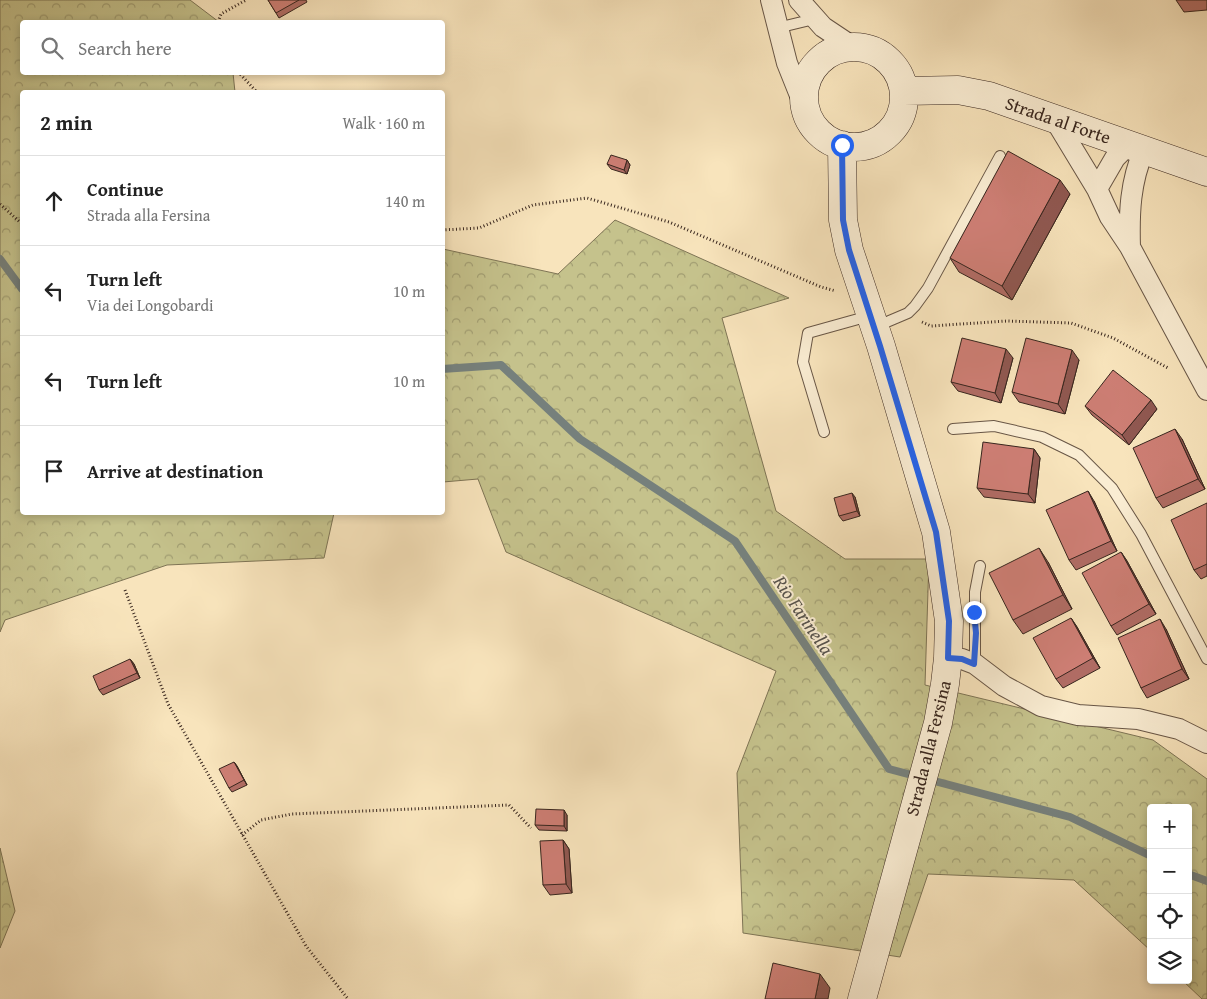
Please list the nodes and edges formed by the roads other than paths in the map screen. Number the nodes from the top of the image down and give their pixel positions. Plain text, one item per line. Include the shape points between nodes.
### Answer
1 (771, 0) edge
2 (799, 0) edge
3 (814, 16) junction
4 (777, 28) junction
5 (853, 47) junction
6 (904, 91) junction
7 (805, 108) junction
8 (1054, 118) junction
9 (842, 145) junction
10 (1136, 147) junction
11 (1000, 156) dead end
12 (1207, 172) edge
13 (1097, 190) junction
14 (1130, 247) junction
15 (872, 322) junction
16 (1207, 390) edge
17 (953, 429) dead end
18 (824, 432) dead end
19 (980, 566) dead end
20 (948, 658) junction
21 (1207, 659) edge
22 (974, 664) junction
23 (1207, 743) edge
24 (862, 999) edge

1 - 4 street
2 - 3 street
3 - 4 lane
3 - 5 street via 823,27
4 - 7 street
5 - 6 street via 872,50 887,59 899,74
5 - 7 street via 838,49 815,66 807,79
6 - 8 street, Strada al Forte via 958,90 989,96
6 - 9 street via 902,111 894,128 879,140 861,146
7 - 9 street via 818,132
8 - 10 street, Strada al Forte
8 - 13 street
9 - 15 street, Strada alla Fersina via 843,220
10 - 12 street, Strada al Forte
10 - 13 street via 1115,158
10 - 14 street via 1138,163 1129,216
11 - 15 lane via 915,306 908,313
13 - 14 street
14 - 16 street
15 - 18 lane via 808,333 803,362
15 - 20 street, Strada alla Fersina via 936,532 949,621
17 - 21 lane via 994,426 1042,437 1079,455 1112,488 1141,534
19 - 22 lane via 975,592
20 - 22 street
20 - 24 street, Strada alla Fersina via 938,723
22 - 23 street via 1004,686 1041,706 1078,715 1138,719 1179,729

